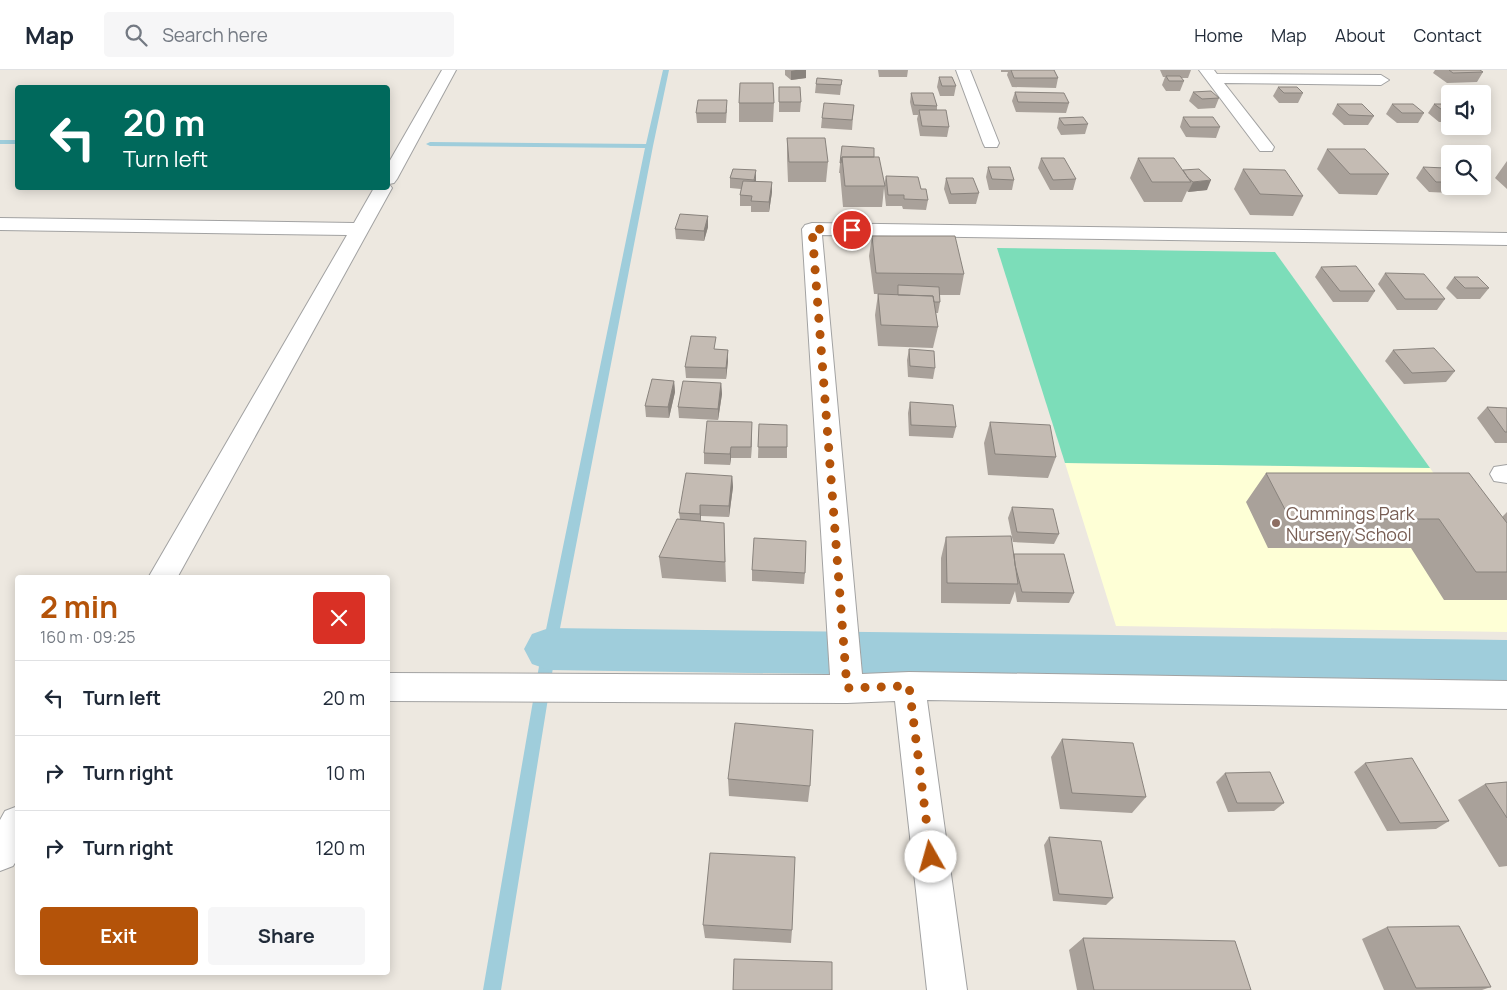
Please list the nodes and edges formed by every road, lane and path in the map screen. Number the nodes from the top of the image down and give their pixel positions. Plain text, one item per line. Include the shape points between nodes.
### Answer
1 (449, 70) edge
2 (963, 70) edge
3 (1209, 74) edge
4 (1382, 80) dead end
5 (991, 143) dead end
6 (1266, 147) dead end
7 (390, 175) edge
8 (381, 190) edge
9 (0, 224) edge
10 (359, 229) junction
11 (1507, 239) edge
12 (164, 575) edge
13 (909, 686) junction
14 (390, 687) edge
15 (847, 688) junction
16 (1507, 695) edge
17 (15, 829) edge
18 (0, 853) edge
19 (947, 990) edge

1 - 7 street
2 - 5 street
3 - 4 street
3 - 6 street
8 - 10 street
9 - 10 street
10 - 12 street
11 - 15 street via 812,229
13 - 15 street
13 - 16 street
13 - 19 street
14 - 15 street
17 - 18 street

